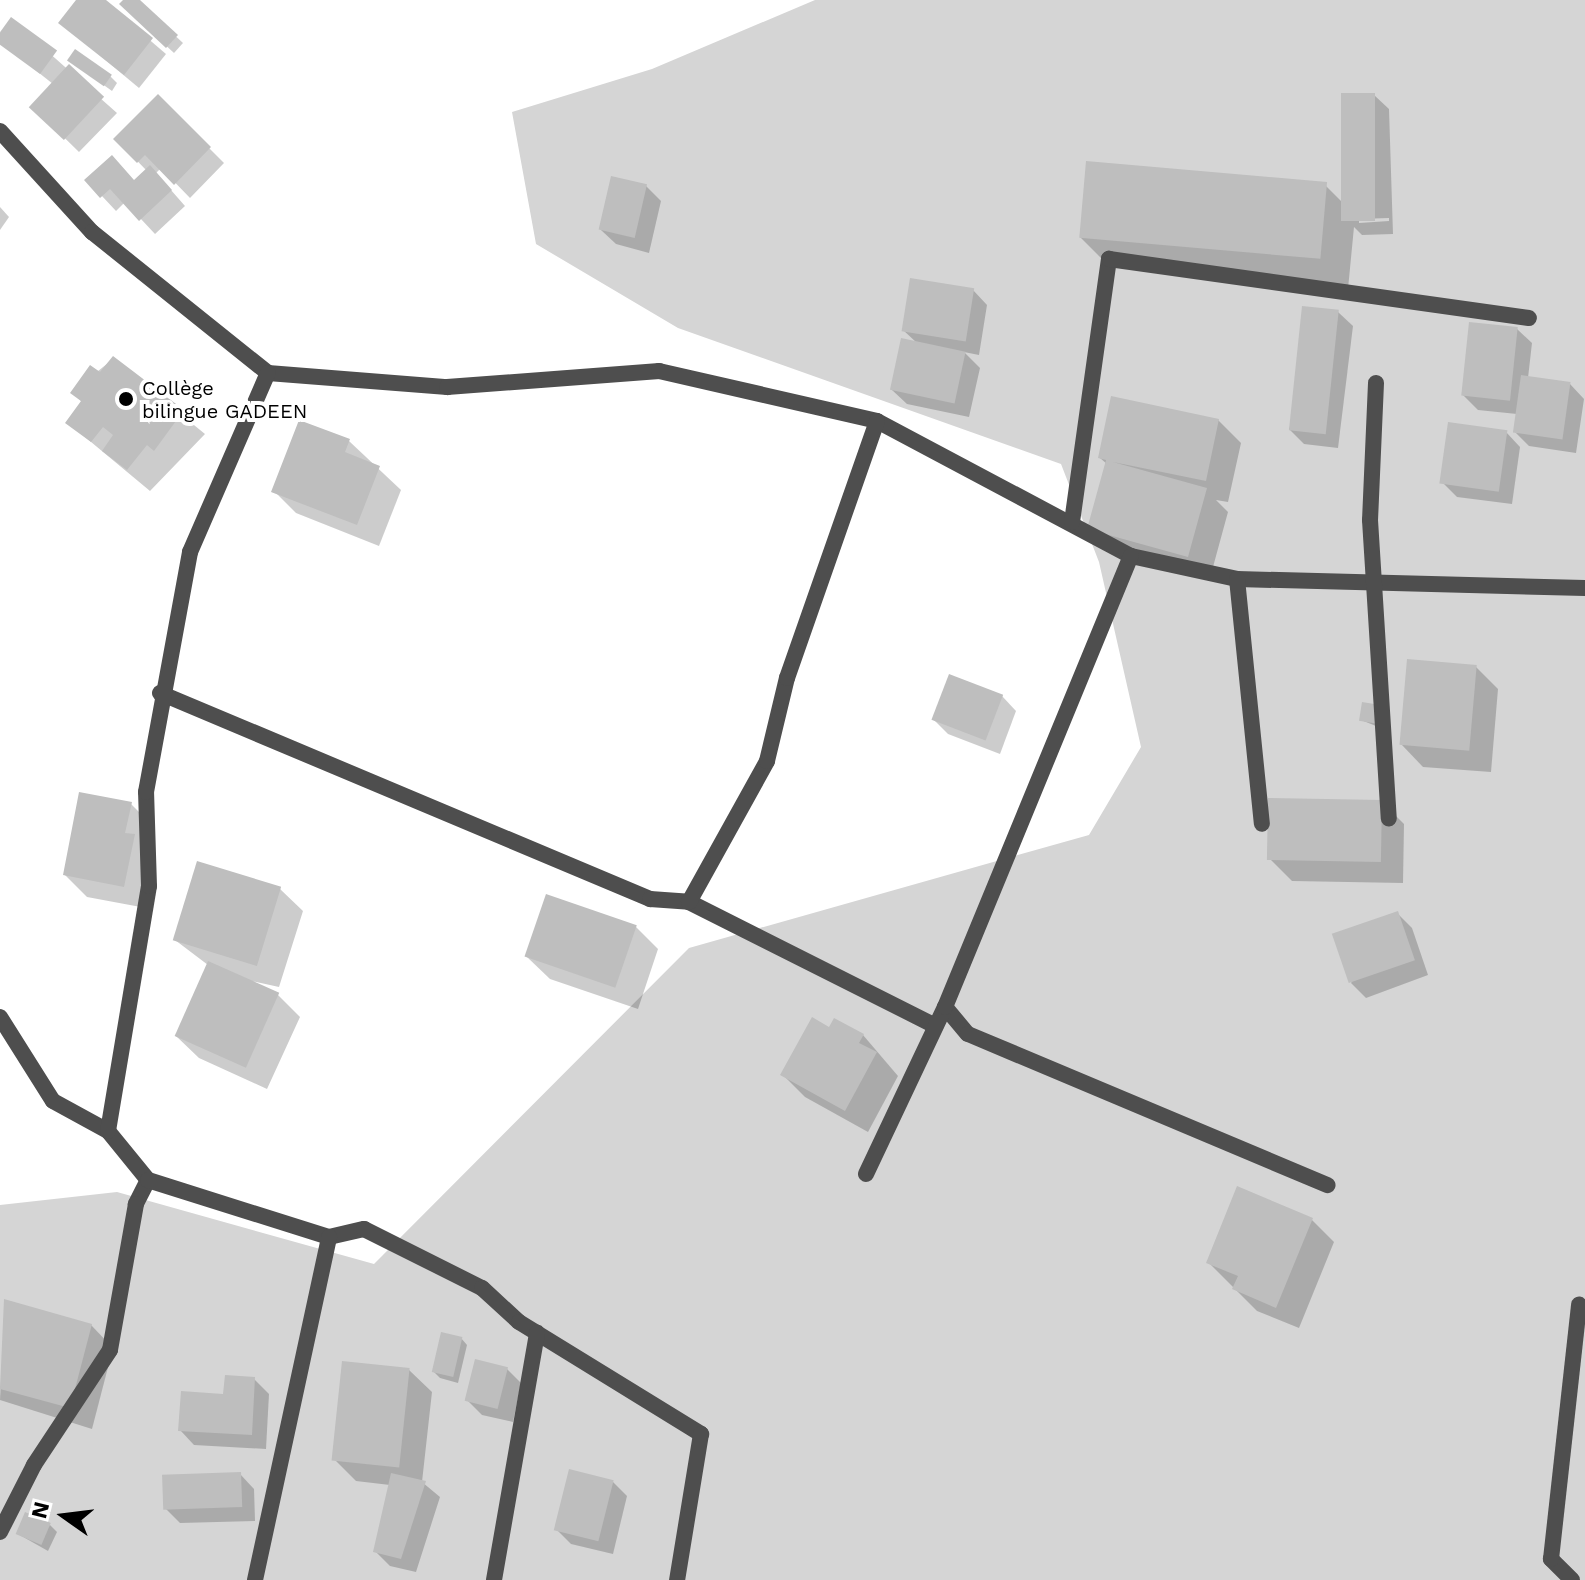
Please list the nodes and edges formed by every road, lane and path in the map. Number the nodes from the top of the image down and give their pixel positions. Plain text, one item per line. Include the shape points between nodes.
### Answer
1 (0, 131) edge
2 (1529, 318) dead end
3 (268, 373) junction
4 (1376, 383) dead end
5 (877, 421) junction
6 (1072, 522) junction
7 (1131, 556) junction
8 (1237, 579) junction
9 (1373, 587) junction
10 (1585, 588) edge
11 (160, 693) junction
12 (1389, 818) dead end
13 (1262, 824) dead end
14 (689, 902) junction
15 (945, 1007) junction
16 (0, 1017) edge
17 (936, 1026) junction
18 (108, 1131) junction
19 (866, 1174) dead end
20 (148, 1180) junction
21 (1328, 1185) dead end
22 (329, 1237) junction
23 (1579, 1305) dead end
24 (537, 1333) junction
25 (0, 1532) edge
26 (255, 1580) edge
27 (494, 1580) edge
28 (677, 1580) edge
29 (1572, 1580) edge

1 - 3 street via 92,232
2 - 6 street via 1109,259
3 - 5 street via 447,387 659,371
3 - 11 street via 190,552
4 - 9 street
5 - 6 street
5 - 14 street via 787,678 767,761
6 - 7 street
7 - 8 street
7 - 15 street
8 - 9 street
8 - 13 street
9 - 10 street
9 - 12 street
11 - 14 street via 650,899
11 - 18 street via 146,792 149,886
14 - 17 street
15 - 17 street
15 - 21 street via 968,1034
16 - 18 street via 53,1101
17 - 19 street
18 - 20 street
20 - 22 street
20 - 25 street via 136,1204 110,1350 34,1465
22 - 24 street via 364,1229 482,1288
22 - 26 street
23 - 29 street via 1551,1559
24 - 27 street
24 - 28 street via 701,1434

